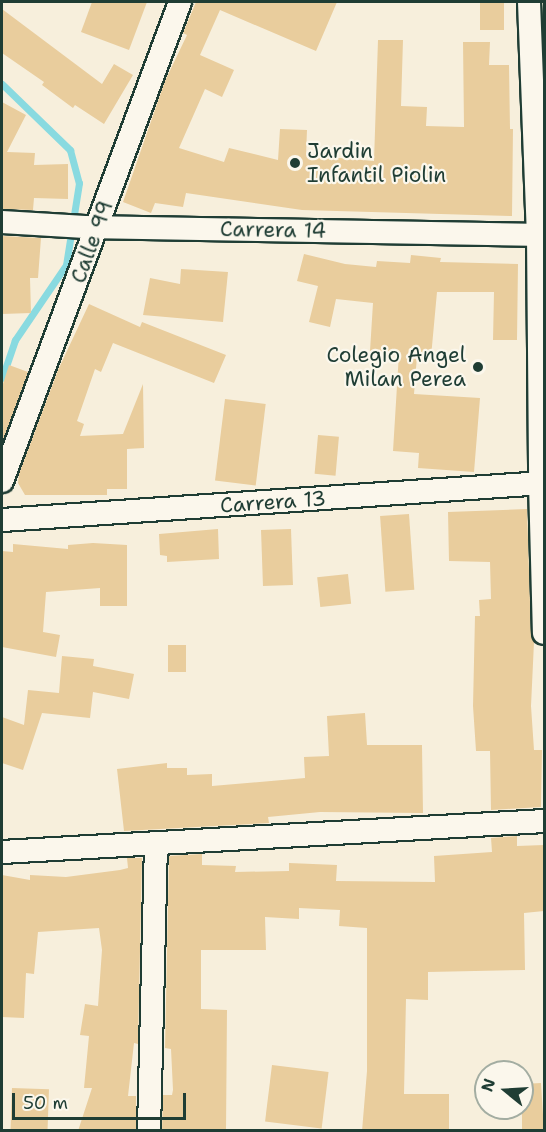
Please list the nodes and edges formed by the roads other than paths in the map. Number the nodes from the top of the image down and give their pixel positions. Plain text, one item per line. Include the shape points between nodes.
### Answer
1 (180, 2) edge
2 (529, 2) edge
3 (2, 222) edge
4 (91, 227) junction
5 (541, 235) edge
6 (2, 481) edge
7 (542, 483) edge
8 (2, 520) edge
9 (544, 633) edge
10 (544, 821) edge
11 (156, 843) junction
12 (2, 852) edge
13 (149, 1131) edge

1 - 4 street, Calle 99
2 - 5 street
3 - 4 street, Carrera 14
4 - 5 street, Carrera 14
4 - 6 street, Calle 99
5 - 7 street
7 - 8 street, Carrera 13
7 - 9 street
10 - 11 street
11 - 12 street
11 - 13 street

